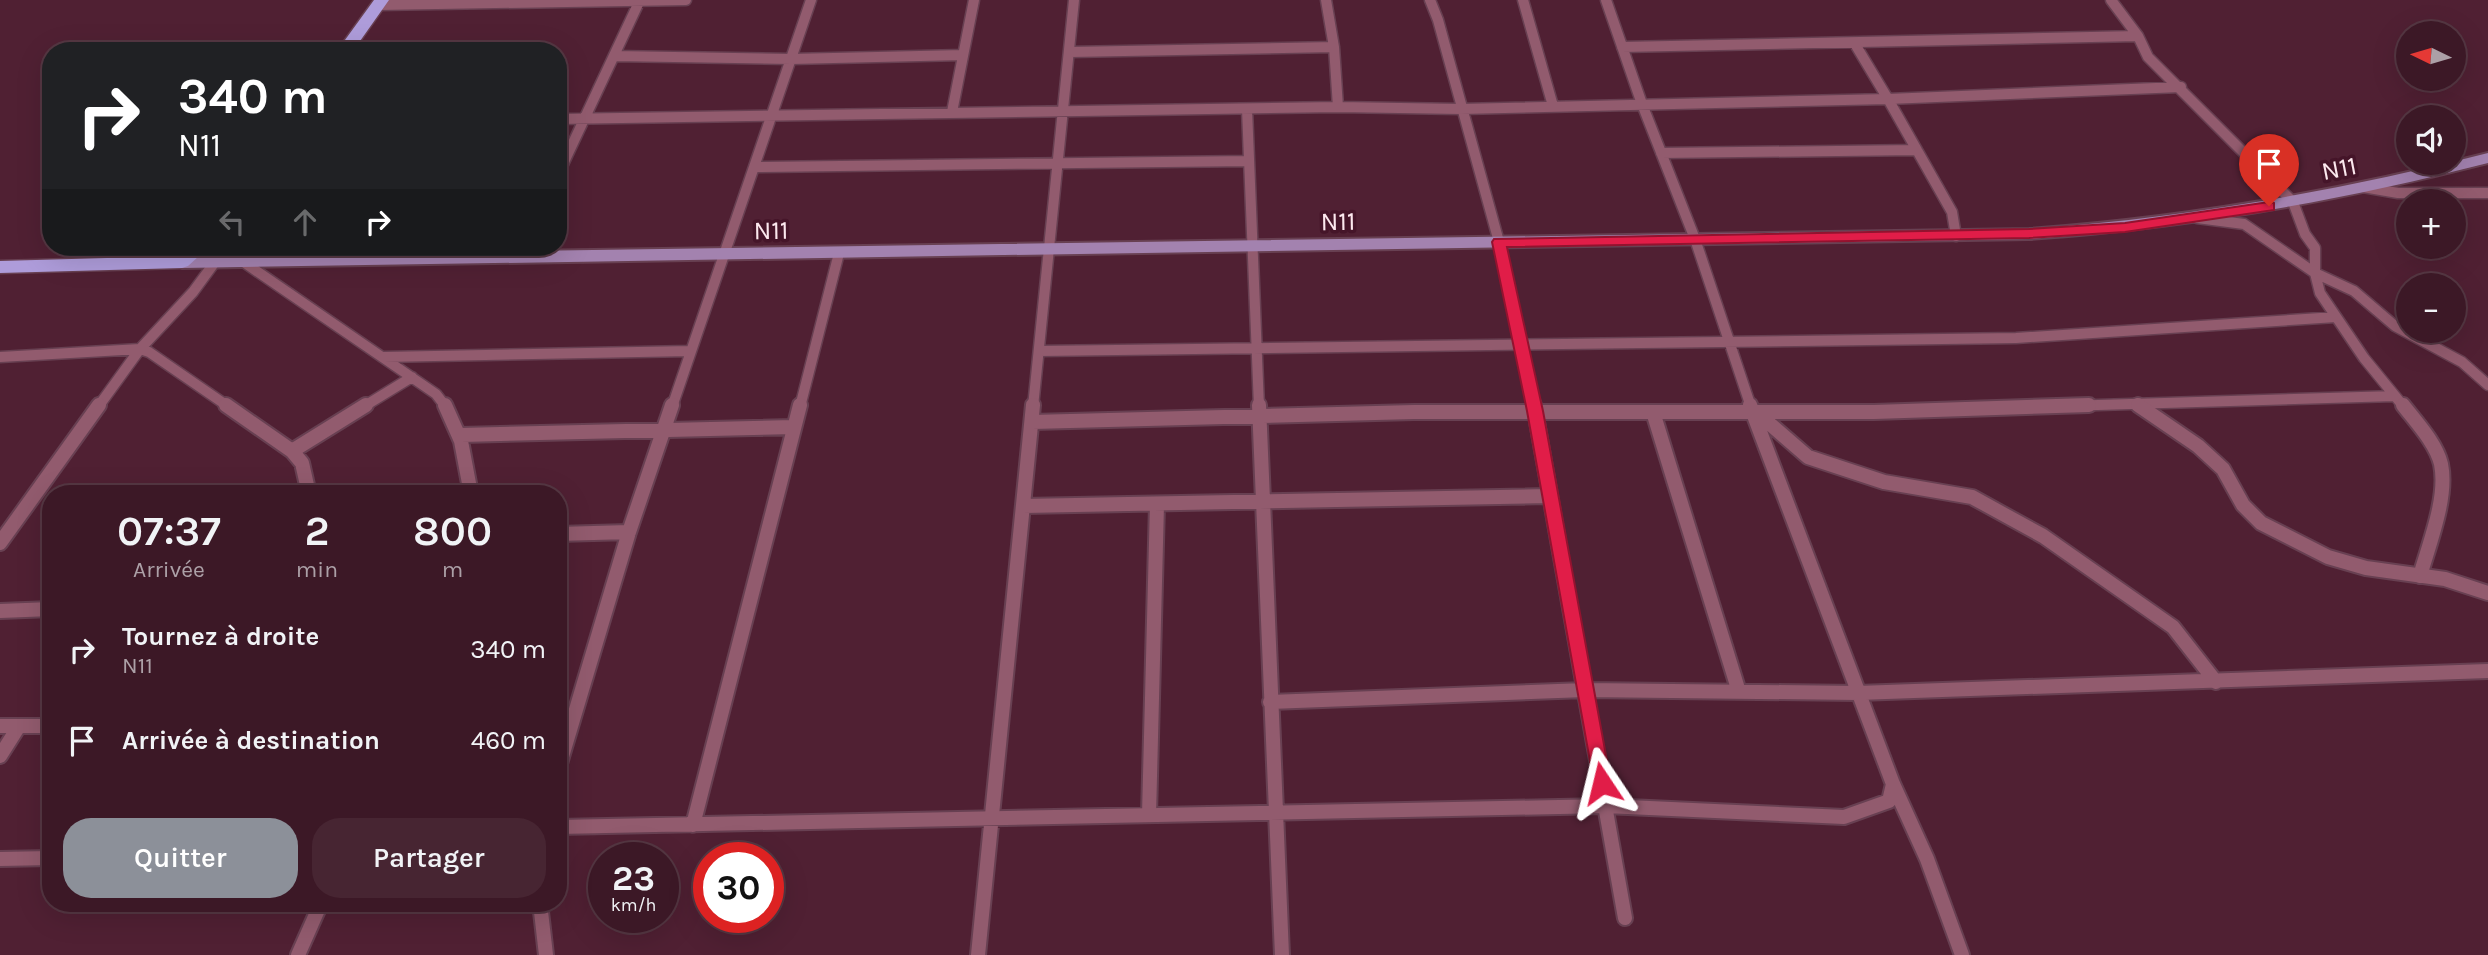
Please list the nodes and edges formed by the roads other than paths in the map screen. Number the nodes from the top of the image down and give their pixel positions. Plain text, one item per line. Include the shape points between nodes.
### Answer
1 (686, 0) edge
2 (811, 0) edge
3 (974, 0) edge
4 (1074, 0) edge
5 (1326, 0) edge
6 (1430, 0) edge
7 (1522, 0) edge
8 (1606, 0) edge
9 (2111, 0) edge
10 (640, 1) edge
11 (380, 2) edge
12 (2138, 36) junction
13 (351, 42) edge
14 (1855, 44) junction
15 (1334, 47) junction
16 (1622, 47) junction
17 (1070, 52) junction
18 (963, 55) junction
19 (614, 56) junction
20 (791, 59) junction
21 (2181, 88) junction
22 (1888, 99) junction
23 (1642, 104) junction
24 (1553, 106) junction
25 (1338, 107) junction
26 (1461, 108) junction
27 (1247, 109) junction
28 (952, 112) junction
29 (1063, 113) junction
30 (771, 116) junction
31 (567, 119) edge
32 (585, 119) junction
33 (1917, 150) junction
34 (1661, 153) junction
35 (567, 156) edge
36 (2488, 158) edge
37 (1249, 161) junction
38 (1058, 162) junction
39 (754, 167) junction
40 (2361, 187) junction
41 (2488, 193) edge
42 (2293, 202) junction
43 (2197, 218) junction
44 (1956, 236) junction
45 (1695, 239) junction
46 (1499, 242) junction
47 (1252, 247) junction
48 (1050, 250) junction
49 (567, 253) edge
50 (839, 253) junction
51 (724, 255) junction
52 (189, 256) edge
53 (398, 256) edge
54 (242, 261) junction
55 (182, 262) junction
56 (215, 262) junction
57 (0, 267) edge
58 (2315, 273) junction
59 (2336, 317) junction
60 (1731, 342) junction
61 (1519, 345) junction
62 (140, 349) junction
63 (1256, 349) junction
64 (690, 351) junction
65 (1039, 351) junction
66 (384, 357) junction
67 (0, 358) edge
68 (412, 377) junction
69 (2488, 385) edge
70 (2395, 396) junction
71 (2135, 404) junction
72 (1535, 411) junction
73 (1653, 412) junction
74 (1758, 413) junction
75 (1259, 418) junction
76 (1032, 422) junction
77 (793, 427) junction
78 (662, 430) junction
79 (461, 435) junction
80 (292, 451) junction
81 (307, 485) edge
82 (469, 485) edge
83 (1549, 496) junction
84 (1262, 502) junction
85 (1157, 504) junction
86 (1023, 506) junction
87 (629, 532) junction
88 (567, 534) edge
89 (0, 543) edge
90 (2420, 576) junction
91 (2488, 593) edge
92 (42, 609) edge
93 (0, 611) edge
94 (2488, 671) edge
95 (2216, 682) junction
96 (1585, 690) junction
97 (1739, 692) junction
98 (1858, 693) junction
99 (1270, 702) junction
100 (0, 726) edge
101 (19, 726) junction
102 (42, 726) edge
103 (567, 740) edge
104 (0, 756) edge
105 (1893, 784) junction
106 (1606, 806) junction
107 (1277, 812) junction
108 (1149, 815) junction
109 (992, 819) junction
110 (693, 825) junction
111 (567, 827) edge
112 (42, 858) edge
113 (0, 859) edge
114 (317, 912) edge
115 (541, 912) edge
116 (1625, 919) dead end
117 (299, 955) edge
118 (546, 955) edge
119 (978, 955) edge
120 (1282, 955) edge
121 (1962, 955) edge

1 - 10 street
2 - 20 street
3 - 18 street
4 - 17 street
5 - 15 street
6 - 26 street
7 - 24 street
8 - 16 street
9 - 12 street
10 - 11 street
10 - 19 street
11 - 13 highway
12 - 14 street
12 - 21 street via 2148,57
14 - 16 street
14 - 22 street
15 - 17 street
15 - 25 street
16 - 23 street
17 - 29 street
18 - 20 street
18 - 28 street
19 - 20 street
19 - 32 street
20 - 30 street
21 - 22 street
21 - 42 street
22 - 23 street
22 - 33 street
23 - 24 street
23 - 34 street
24 - 26 street
25 - 26 street
25 - 27 street
26 - 46 street
27 - 29 street
27 - 37 street
28 - 29 street
28 - 30 street
29 - 38 street
30 - 32 street
30 - 39 street
31 - 32 street
32 - 35 street
33 - 34 street
33 - 44 street via 1952,212
34 - 45 street
36 - 40 main road, N11
37 - 38 street
37 - 47 street
38 - 39 street
38 - 48 street
39 - 51 street
40 - 41 street
40 - 42 main road, N11
42 - 43 main road, N11
42 - 58 street via 2315,248
43 - 44 main road, N11 via 2125,227
43 - 58 street via 2244,224
44 - 45 main road, N11
45 - 46 main road, N11
45 - 60 street
46 - 47 main road, N11
46 - 61 street
47 - 48 main road, N11
47 - 63 street
48 - 50 main road, N11
48 - 65 street
49 - 51 main road, N11
50 - 51 main road, N11
50 - 77 street
51 - 64 street
52 - 55 highway
53 - 54 main road, N11
54 - 56 main road, N11
54 - 66 street
55 - 56 main road, N11
55 - 57 highway
56 - 62 street
58 - 59 street via 2320,293
58 - 69 street via 2354,291 2396,326 2462,362
59 - 60 street via 2016,338
59 - 70 street
60 - 61 street
60 - 74 street
61 - 63 street
61 - 72 street
62 - 67 street
62 - 80 street via 166,362
62 - 89 street
63 - 65 street
63 - 75 street
64 - 66 street
64 - 78 street
65 - 76 street
66 - 68 street
68 - 79 street via 447,406
68 - 80 street
70 - 71 street
70 - 90 street via 2425,433 2441,464 2440,503
71 - 74 street
71 - 90 street via 2198,446 2223,469 2243,505 2261,523 2328,557
72 - 73 street
72 - 75 street
72 - 83 street
73 - 74 street
73 - 97 street
74 - 95 street via 1808,457 1884,482 1972,497 2043,536 2174,627
74 - 98 street
75 - 76 street
75 - 84 street
76 - 86 street
77 - 78 street
77 - 110 street
78 - 79 street
78 - 87 street
79 - 82 street
80 - 81 street via 302,463
83 - 84 street
83 - 96 street
84 - 85 street
84 - 99 street
85 - 86 street
85 - 108 street
86 - 109 street
87 - 88 street
87 - 103 street
90 - 91 street
92 - 93 street
94 - 95 street
95 - 98 street
96 - 97 street
96 - 99 street
96 - 106 street
97 - 98 street
98 - 105 street
99 - 107 street
100 - 101 street
101 - 102 street
101 - 104 street
105 - 106 street via 1889,801 1844,817
105 - 121 street
106 - 107 street
106 - 116 street
107 - 108 street
107 - 120 street
108 - 109 street
109 - 110 street
109 - 119 street
110 - 111 street
112 - 113 street
114 - 117 street
115 - 118 street

